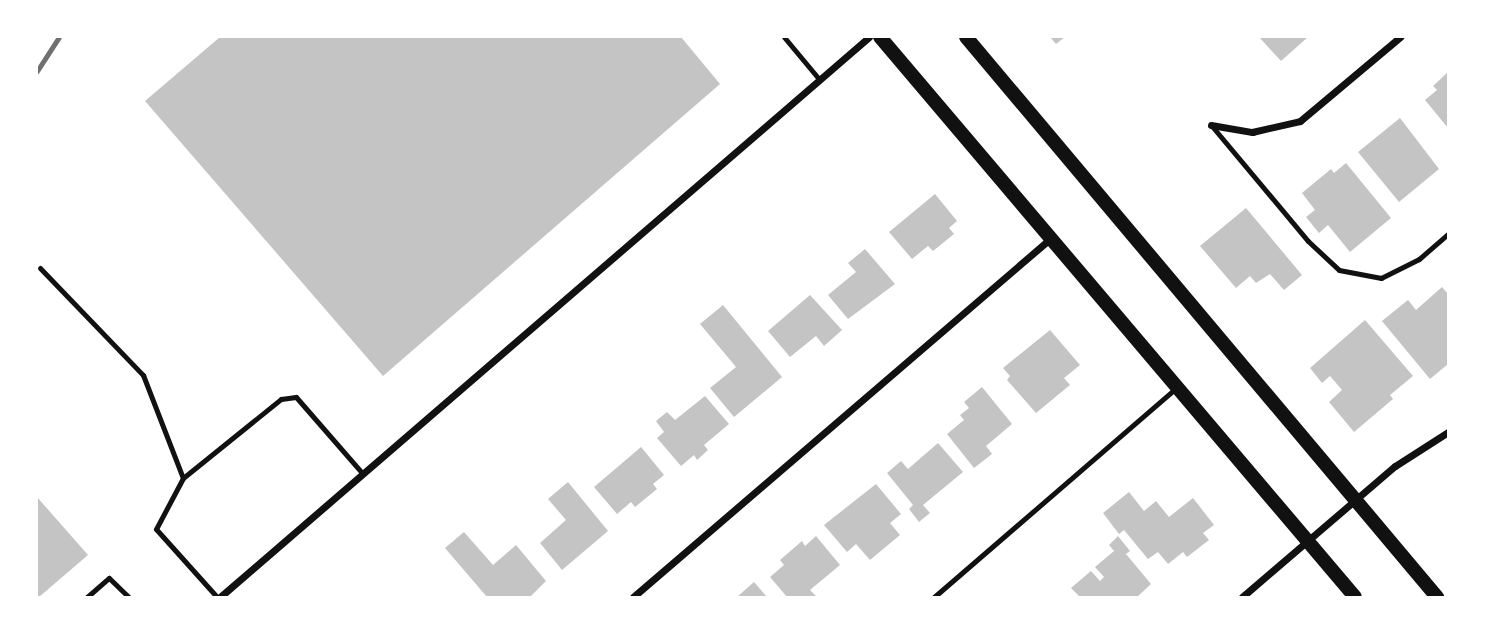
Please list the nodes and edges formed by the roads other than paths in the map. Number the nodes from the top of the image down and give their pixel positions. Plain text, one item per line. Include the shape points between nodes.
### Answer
1 (784, 37) edge
2 (869, 37) edge
3 (880, 37) edge
4 (966, 37) edge
5 (1400, 37) edge
6 (819, 79) junction
7 (1211, 125) joint
8 (1448, 234) edge
9 (1051, 238) junction
10 (40, 268) dead end
11 (1175, 388) junction
12 (1448, 432) edge
13 (363, 474) junction
14 (183, 478) junction
15 (1356, 499) junction
16 (1306, 541) junction
17 (87, 597) edge
18 (128, 597) edge
19 (218, 597) edge
20 (633, 597) edge
21 (934, 597) edge
22 (1242, 597) edge
23 (1355, 597) edge
24 (1437, 597) edge

1 - 6 lane
2 - 6 street
3 - 9 main road
4 - 15 main road
5 - 7 street via 1300,121 1252,132
6 - 13 street
7 - 8 lane via 1308,241 1339,270 1381,278 1419,259
9 - 11 main road
9 - 20 street
10 - 14 lane via 144,375
11 - 16 main road
11 - 21 lane
12 - 15 street via 1395,466
13 - 14 lane via 296,397 281,399
13 - 19 street
14 - 19 lane via 156,529
15 - 16 street
15 - 24 main road
16 - 22 street
16 - 23 main road
17 - 18 lane via 109,578

